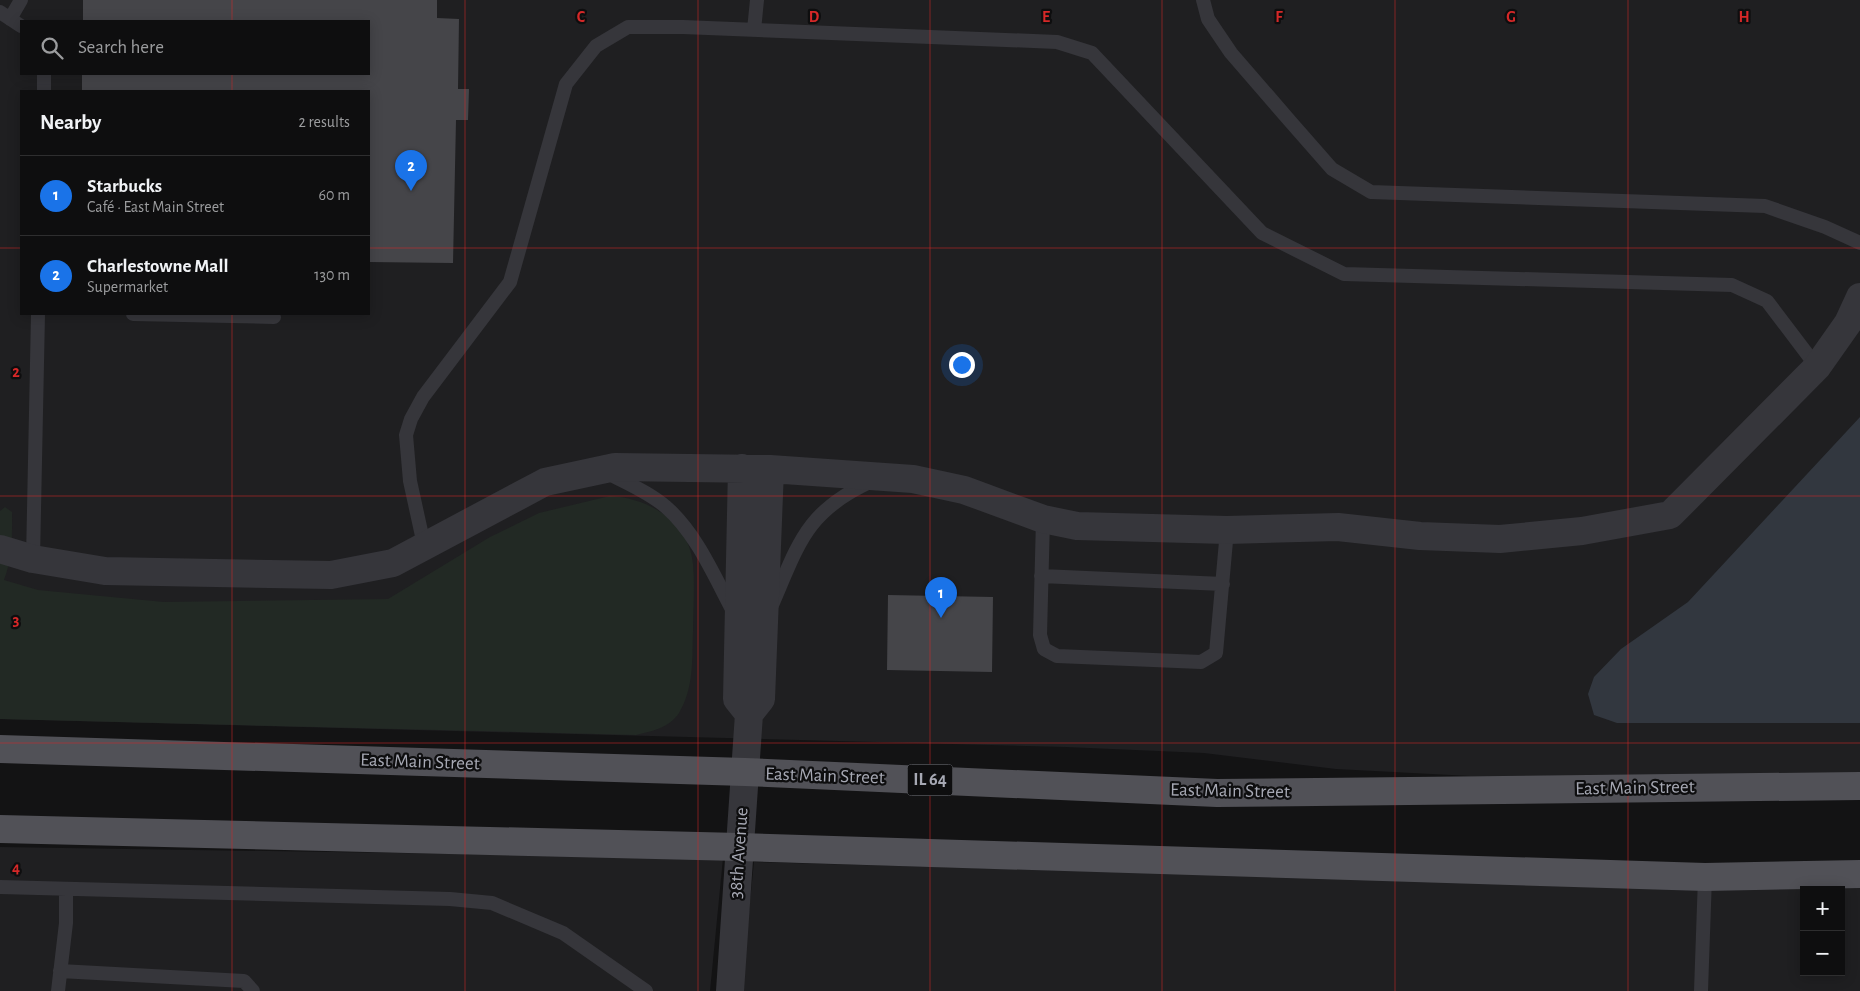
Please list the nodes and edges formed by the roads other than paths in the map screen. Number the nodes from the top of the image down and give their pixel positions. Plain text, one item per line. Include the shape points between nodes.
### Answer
1 (22, 0) edge
2 (757, 0) edge
3 (1204, 0) edge
4 (10, 19) edge
5 (754, 30) junction
6 (44, 75) edge
7 (44, 90) edge
8 (1860, 244) edge
9 (1860, 297) edge
10 (38, 315) edge
11 (180, 315) edge
12 (274, 317) dead end
13 (1817, 367) junction
14 (742, 468) junction
15 (770, 469) junction
16 (601, 470) junction
17 (882, 477) junction
18 (1043, 519) junction
19 (1227, 530) junction
20 (424, 545) junction
21 (0, 549) edge
22 (33, 559) junction
23 (1041, 576) junction
24 (1223, 584) junction
25 (751, 624) junction
26 (0, 749) edge
27 (745, 772) junction
28 (1860, 786) edge
29 (0, 829) edge
30 (739, 846) junction
31 (1860, 874) edge
32 (1705, 876) junction
33 (0, 887) edge
34 (66, 889) junction
35 (60, 971) junction
36 (58, 991) edge
37 (253, 991) edge
38 (646, 991) edge
39 (730, 991) edge
40 (1701, 991) edge

1 - 4 lane
2 - 5 lane
3 - 8 lane via 1208,19 1231,54 1332,169 1371,192 1765,206 1825,227
5 - 13 lane via 1057,42 1092,54 1262,233 1344,274 1732,285 1767,301
5 - 20 lane via 628,27 596,46 566,84 510,282 422,397 406,435 410,482
6 - 7 lane
9 - 13 street via 1848,323
10 - 22 lane
11 - 12 lane
13 - 19 street via 1670,515 1582,531 1500,539 1420,536 1338,527
14 - 15 street
14 - 16 street via 614,467
14 - 25 street, 38th Avenue
15 - 17 street
15 - 25 street, 38th Avenue
16 - 20 street via 545,482
16 - 25 lane via 666,507 687,530
17 - 18 street via 913,478 964,490
17 - 25 lane via 842,496 815,520 802,536
18 - 19 street via 1077,526
18 - 23 lane
19 - 24 lane
20 - 22 street via 392,563 331,575 105,570
21 - 22 street
23 - 24 lane
23 - 24 lane via 1040,635 1044,649 1057,656 1201,662 1216,653
25 - 27 street, 38th Avenue via 761,699 749,714
26 - 27 main road, East Main Street / IL 64
27 - 28 main road, East Main Street / IL 64 via 1216,793
27 - 30 street, 38th Avenue
29 - 30 main road
30 - 32 main road
30 - 39 street, 38th Avenue
31 - 32 main road
32 - 40 lane
33 - 34 lane
34 - 35 lane
34 - 38 lane via 450,899 492,903 563,933
35 - 36 lane
35 - 37 lane via 225,979 244,981

